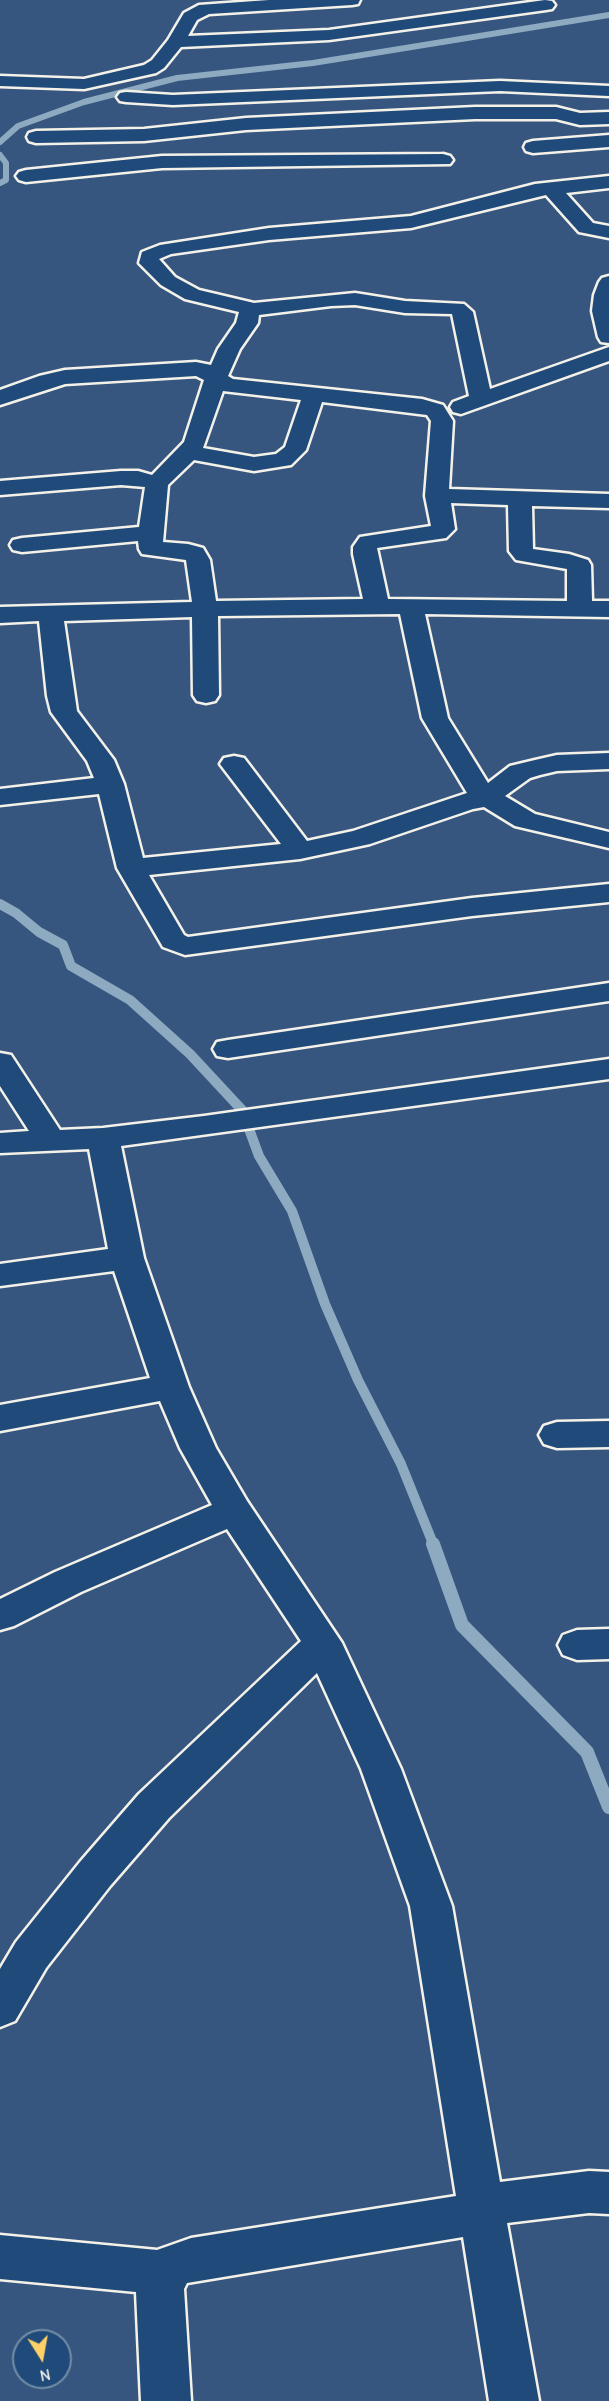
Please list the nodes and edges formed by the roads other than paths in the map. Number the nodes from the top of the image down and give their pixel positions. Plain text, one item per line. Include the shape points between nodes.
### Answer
1 (352, 0) edge
2 (200, 4) edge
3 (546, 5) dead end
4 (176, 42) junction
5 (0, 81) edge
6 (609, 91) edge
7 (126, 97) dead end
8 (608, 132) edge
9 (517, 135) dead end
10 (36, 137) dead end
11 (533, 147) dead end
12 (26, 176) dead end
13 (609, 182) edge
14 (551, 188) junction
15 (459, 209) junction
16 (609, 232) edge
17 (609, 282) edge
18 (250, 310) junction
19 (609, 337) edge
20 (609, 354) edge
21 (216, 378) junction
22 (314, 394) junction
23 (0, 398) edge
24 (481, 399) junction
25 (439, 414) junction
26 (189, 452) junction
27 (157, 483) junction
28 (0, 488) edge
29 (437, 496) junction
30 (520, 498) junction
31 (609, 501) edge
32 (150, 533) junction
33 (22, 545) dead end
34 (377, 606) junction
35 (411, 606) junction
36 (580, 608) junction
37 (205, 609) junction
38 (609, 609) edge
39 (0, 615) edge
40 (51, 615) junction
41 (206, 694) dead end
42 (609, 761) edge
43 (234, 764) dead end
44 (110, 784) junction
45 (0, 797) edge
46 (484, 799) junction
47 (609, 840) edge
48 (300, 851) junction
49 (131, 868) junction
50 (609, 893) edge
51 (609, 992) edge
52 (228, 1050) dead end
53 (0, 1062) edge
54 (609, 1069) edge
55 (103, 1138) junction
56 (51, 1140) junction
57 (0, 1143) edge
58 (128, 1258) junction
59 (0, 1275) edge
60 (171, 1387) junction
61 (0, 1418) edge
62 (609, 1434) edge
63 (557, 1435) dead end
64 (234, 1511) junction
65 (0, 1616) edge
66 (323, 1643) junction
67 (0, 2008) edge
68 (609, 2193) edge
69 (481, 2209) junction
70 (0, 2257) edge
71 (165, 2273) junction
72 (166, 2401) edge
73 (514, 2401) edge

1 - 2 street
2 - 4 street
3 - 4 street via 329,35
4 - 5 street via 150,69 119,77 69,85
6 - 7 street via 413,80 163,100
8 - 9 street
8 - 10 street via 556,113 484,113 246,124 144,135
8 - 11 street
12 - 15 street via 162,162 440,151
13 - 14 street
14 - 15 street
14 - 16 street via 586,228
15 - 18 street via 411,222 269,234 167,249 149,256 149,263 161,275 192,295
17 - 19 street via 603,311
18 - 21 street via 248,323 229,349
18 - 24 street via 355,299 405,307 457,308 462,312
20 - 24 street
21 - 22 street via 227,385
21 - 23 street via 196,369 81,375 46,381
21 - 26 street
22 - 25 street via 422,406
22 - 26 street via 295,450 283,460 254,464
24 - 25 street
25 - 29 street via 442,421
26 - 27 street
27 - 28 street via 121,478
27 - 32 street
29 - 30 street
29 - 34 street via 443,529 437,533 377,539 365,547
30 - 31 street
30 - 36 street via 521,550 525,555 579,565
32 - 33 street
32 - 37 street via 151,549 194,554
34 - 35 street
34 - 37 street
35 - 36 street
35 - 46 street via 435,718
36 - 38 street
37 - 40 street
37 - 41 street
39 - 40 street
40 - 44 street via 64,712 99,760
42 - 46 street via 557,763 520,772
43 - 48 street
44 - 45 street
44 - 49 street
46 - 47 street via 525,820
46 - 48 street via 360,838
48 - 49 street
49 - 50 street via 173,941 185,946 472,907
51 - 52 street
53 - 56 street
54 - 55 street
55 - 56 street
55 - 58 street
56 - 57 street
58 - 59 street
58 - 60 street
60 - 61 street
60 - 64 street via 198,1448
62 - 63 street
64 - 65 street via 68,1582
64 - 66 street
66 - 67 street via 154,1806 31,1955
66 - 69 street via 381,1769 431,1906
68 - 69 street via 588,2192
69 - 71 street via 191,2260
69 - 73 street
70 - 71 street
71 - 72 street via 160,2289

